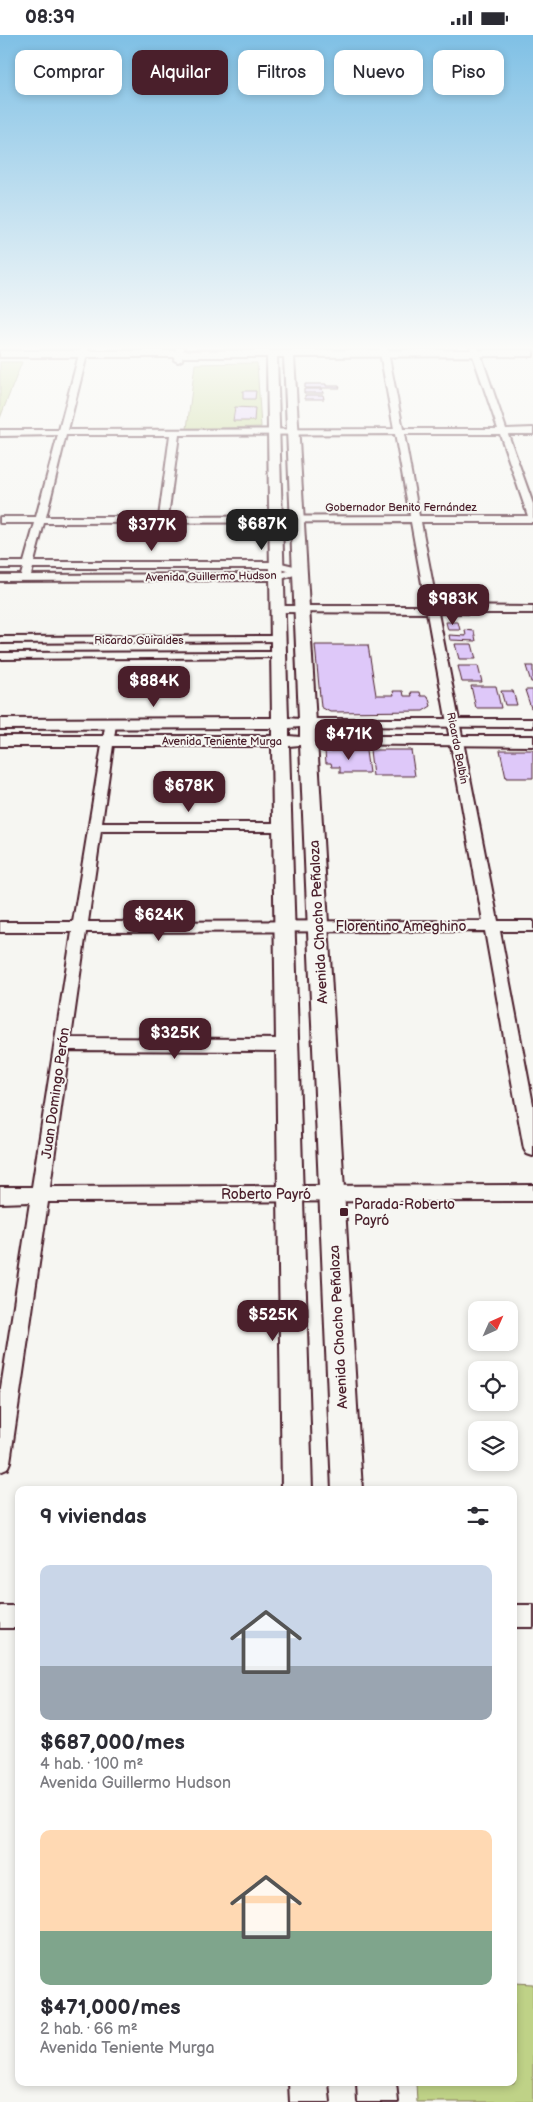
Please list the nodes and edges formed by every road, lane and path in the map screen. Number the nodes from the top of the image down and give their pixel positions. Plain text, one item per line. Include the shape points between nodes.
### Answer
1 (61, 443) edge
2 (173, 443) edge
3 (274, 443) edge
4 (294, 443) edge
5 (401, 443) edge
6 (508, 443) edge
7 (276, 519) junction
8 (297, 519) junction
9 (415, 519) junction
10 (533, 519) edge
11 (0, 520) edge
12 (39, 520) junction
13 (163, 520) junction
14 (0, 565) edge
15 (27, 565) junction
16 (300, 570) junction
17 (278, 571) junction
18 (0, 578) edge
19 (26, 578) junction
20 (278, 609) junction
21 (302, 609) junction
22 (431, 610) junction
23 (533, 610) edge
24 (279, 639) junction
25 (4, 640) edge
26 (132, 640) junction
27 (129, 655) junction
28 (279, 655) junction
29 (2, 656) edge
30 (453, 723) junction
31 (533, 723) edge
32 (0, 724) edge
33 (110, 724) junction
34 (281, 732) junction
35 (308, 732) junction
36 (0, 741) edge
37 (107, 741) junction
38 (457, 741) junction
39 (533, 741) edge
40 (95, 827) junction
41 (283, 827) junction
42 (318, 926) junction
43 (491, 926) junction
44 (533, 926) edge
45 (0, 927) edge
46 (80, 927) junction
47 (285, 927) junction
48 (63, 1044) junction
49 (288, 1045) junction
50 (533, 1149) edge
51 (331, 1193) junction
52 (533, 1193) edge
53 (291, 1194) junction
54 (0, 1195) edge
55 (40, 1195) junction
56 (0, 1462) edge
57 (297, 1486) edge
58 (347, 1486) edge
59 (517, 1616) edge
60 (533, 1616) edge
61 (0, 1617) edge
62 (15, 1617) edge
63 (309, 2086) edge
64 (377, 2086) edge
65 (310, 2102) edge
66 (378, 2102) edge

1 - 12 street
2 - 13 street
3 - 7 main road
4 - 8 main road, Avenida Chacho Peñaloza
5 - 9 street, Ricardo Balbín
6 - 10 street
7 - 8 street, Gobernador Benito Fernández
7 - 13 street, Gobernador Benito Fernández
7 - 17 main road
8 - 9 street, Gobernador Benito Fernández
8 - 16 main road, Avenida Chacho Peñaloza
9 - 10 street, Gobernador Benito Fernández
9 - 22 street, Ricardo Balbín
11 - 12 street, Gobernador Benito Fernández
12 - 13 street, Gobernador Benito Fernández
12 - 15 street
14 - 15 street, Avenida Guillermo Hudson
15 - 17 street, Avenida Guillermo Hudson
15 - 19 street
16 - 17 street, Avenida Guillermo Hudson
16 - 21 main road, Avenida Chacho Peñaloza
17 - 19 street, Avenida Guillermo Hudson
17 - 20 main road
18 - 19 street, Avenida Guillermo Hudson
20 - 21 street
20 - 24 main road
21 - 22 street
21 - 35 main road, Avenida Chacho Peñaloza
22 - 23 street
22 - 30 street, Ricardo Balbín
24 - 26 street, Ricardo Güiraldes
24 - 28 main road
25 - 26 street, Ricardo Güiraldes
25 - 29 street
26 - 27 street
27 - 28 street, Ricardo Güiraldes
27 - 29 street, Ricardo Güiraldes
28 - 34 main road
30 - 31 street, Avenida Teniente Murga
30 - 35 street, Avenida Teniente Murga
30 - 38 street, Ricardo Balbín
32 - 33 main road, Avenida Teniente Murga
33 - 34 main road, Avenida Teniente Murga
33 - 37 street, Juan Domingo Perón
34 - 35 main road, Avenida Teniente Murga
34 - 37 main road, Avenida Teniente Murga
34 - 41 main road
35 - 38 street, Avenida Teniente Murga
35 - 42 main road, Avenida Chacho Peñaloza
36 - 37 main road, Avenida Teniente Murga
37 - 40 street, Juan Domingo Perón
38 - 39 street, Avenida Teniente Murga
38 - 43 street, Ricardo Balbín
40 - 41 street
40 - 46 street, Juan Domingo Perón
41 - 47 main road
42 - 43 street, Florentino Ameghino
42 - 47 street, Florentino Ameghino
42 - 51 main road, Avenida Chacho Peñaloza
43 - 44 street, Florentino Ameghino
43 - 50 street, Ricardo Balbín
45 - 46 street, Florentino Ameghino
46 - 47 street, Florentino Ameghino
46 - 48 street, Juan Domingo Perón
47 - 49 main road
48 - 49 street
48 - 55 street, Juan Domingo Perón
49 - 53 main road
51 - 52 street, Roberto Payró
51 - 53 street, Roberto Payró
51 - 58 main road, Avenida Chacho Peñaloza
53 - 55 street, Roberto Payró
53 - 57 main road
54 - 55 street, Roberto Payró
55 - 56 street, Juan Domingo Perón
59 - 60 street
61 - 62 street
63 - 65 main road
64 - 66 main road

